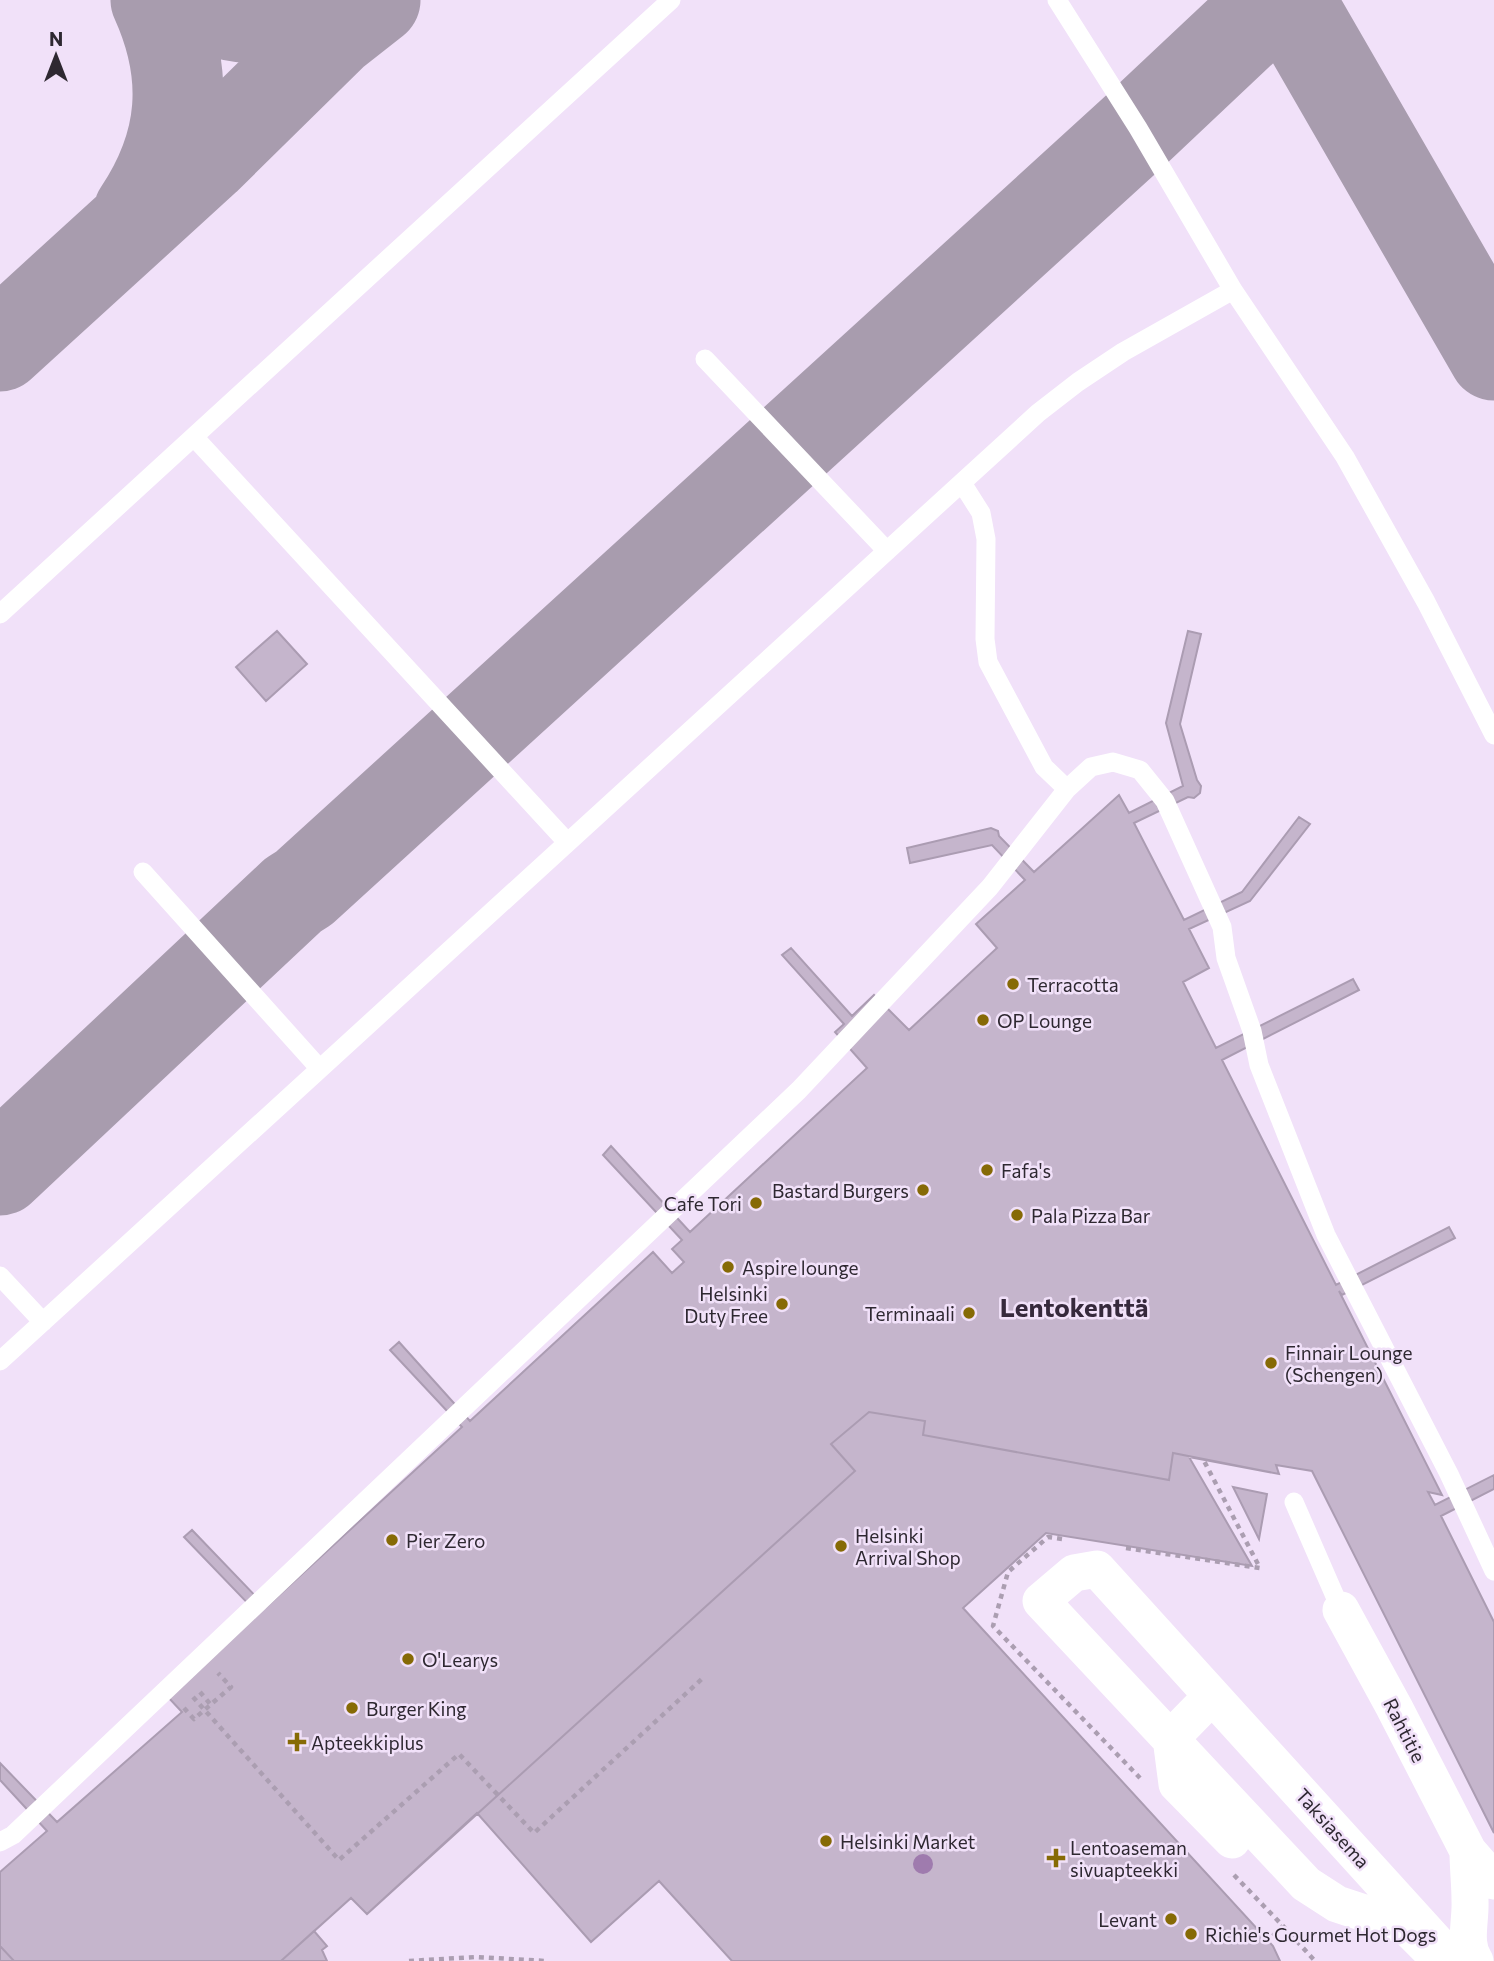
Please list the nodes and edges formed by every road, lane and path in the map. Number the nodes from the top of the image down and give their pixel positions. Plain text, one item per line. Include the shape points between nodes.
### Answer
1 (671, 0) edge
2 (1057, 0) edge
3 (1233, 290) junction
4 (705, 359) dead end
5 (194, 437) junction
6 (962, 482) junction
7 (887, 551) junction
8 (0, 614) edge
9 (1494, 735) edge
10 (1067, 789) junction
11 (567, 842) junction
12 (143, 872) dead end
13 (320, 1069) junction
14 (0, 1276) edge
15 (43, 1322) junction
16 (0, 1361) edge
17 (1294, 1502) dead end
18 (1494, 1571) edge
19 (1341, 1610) joint
20 (704, 1676) dead end
21 (230, 1687) dead end
22 (189, 1693) dead end
23 (185, 1709) dead end
24 (204, 1710) junction
25 (1193, 1716) junction
26 (0, 1842) edge
27 (1468, 1851) junction
28 (1494, 1881) edge
29 (1365, 1911) junction
30 (1283, 1926) dead end
31 (1408, 1927) junction
32 (409, 1961) edge
33 (546, 1961) edge
34 (1315, 1961) edge
35 (1441, 1961) edge
36 (1454, 1961) edge
37 (1475, 1961) edge

1 - 5 lane
2 - 3 lane
3 - 6 lane via 1078,382
3 - 9 lane via 1345,457
4 - 7 lane
5 - 8 lane
5 - 11 lane
6 - 7 lane
6 - 10 lane via 981,513 986,539 988,662 1044,767
7 - 11 lane
10 - 18 lane via 1091,767 1113,762 1140,770 1165,801 1222,927 1226,958 1252,1031 1259,1066 1326,1235
10 - 26 lane via 990,887 799,1090 13,1835
11 - 13 lane
12 - 13 lane
13 - 15 lane
14 - 15 lane
15 - 16 lane
17 - 19 lane
19 - 27 street, Rahtitie
20 - 24 path via 534,1833 459,1754 339,1860
21 - 24 path
22 - 24 path
23 - 24 path via 194,1719
25 - 25 street, Taksiasema via 1097,1569 1067,1579 1041,1601
25 - 29 street, Taksiasema
25 - 29 street, Taksiasema via 1306,1884 1337,1904
25 - 31 street, Taksiasema
25 - 36 street, Taksiasema
27 - 28 street, Rahtitie
27 - 37 street, Rahtitie via 1468,1937
29 - 31 street, Taksiasema
30 - 34 path
31 - 35 street, Taksiasema
32 - 33 path via 475,1957

